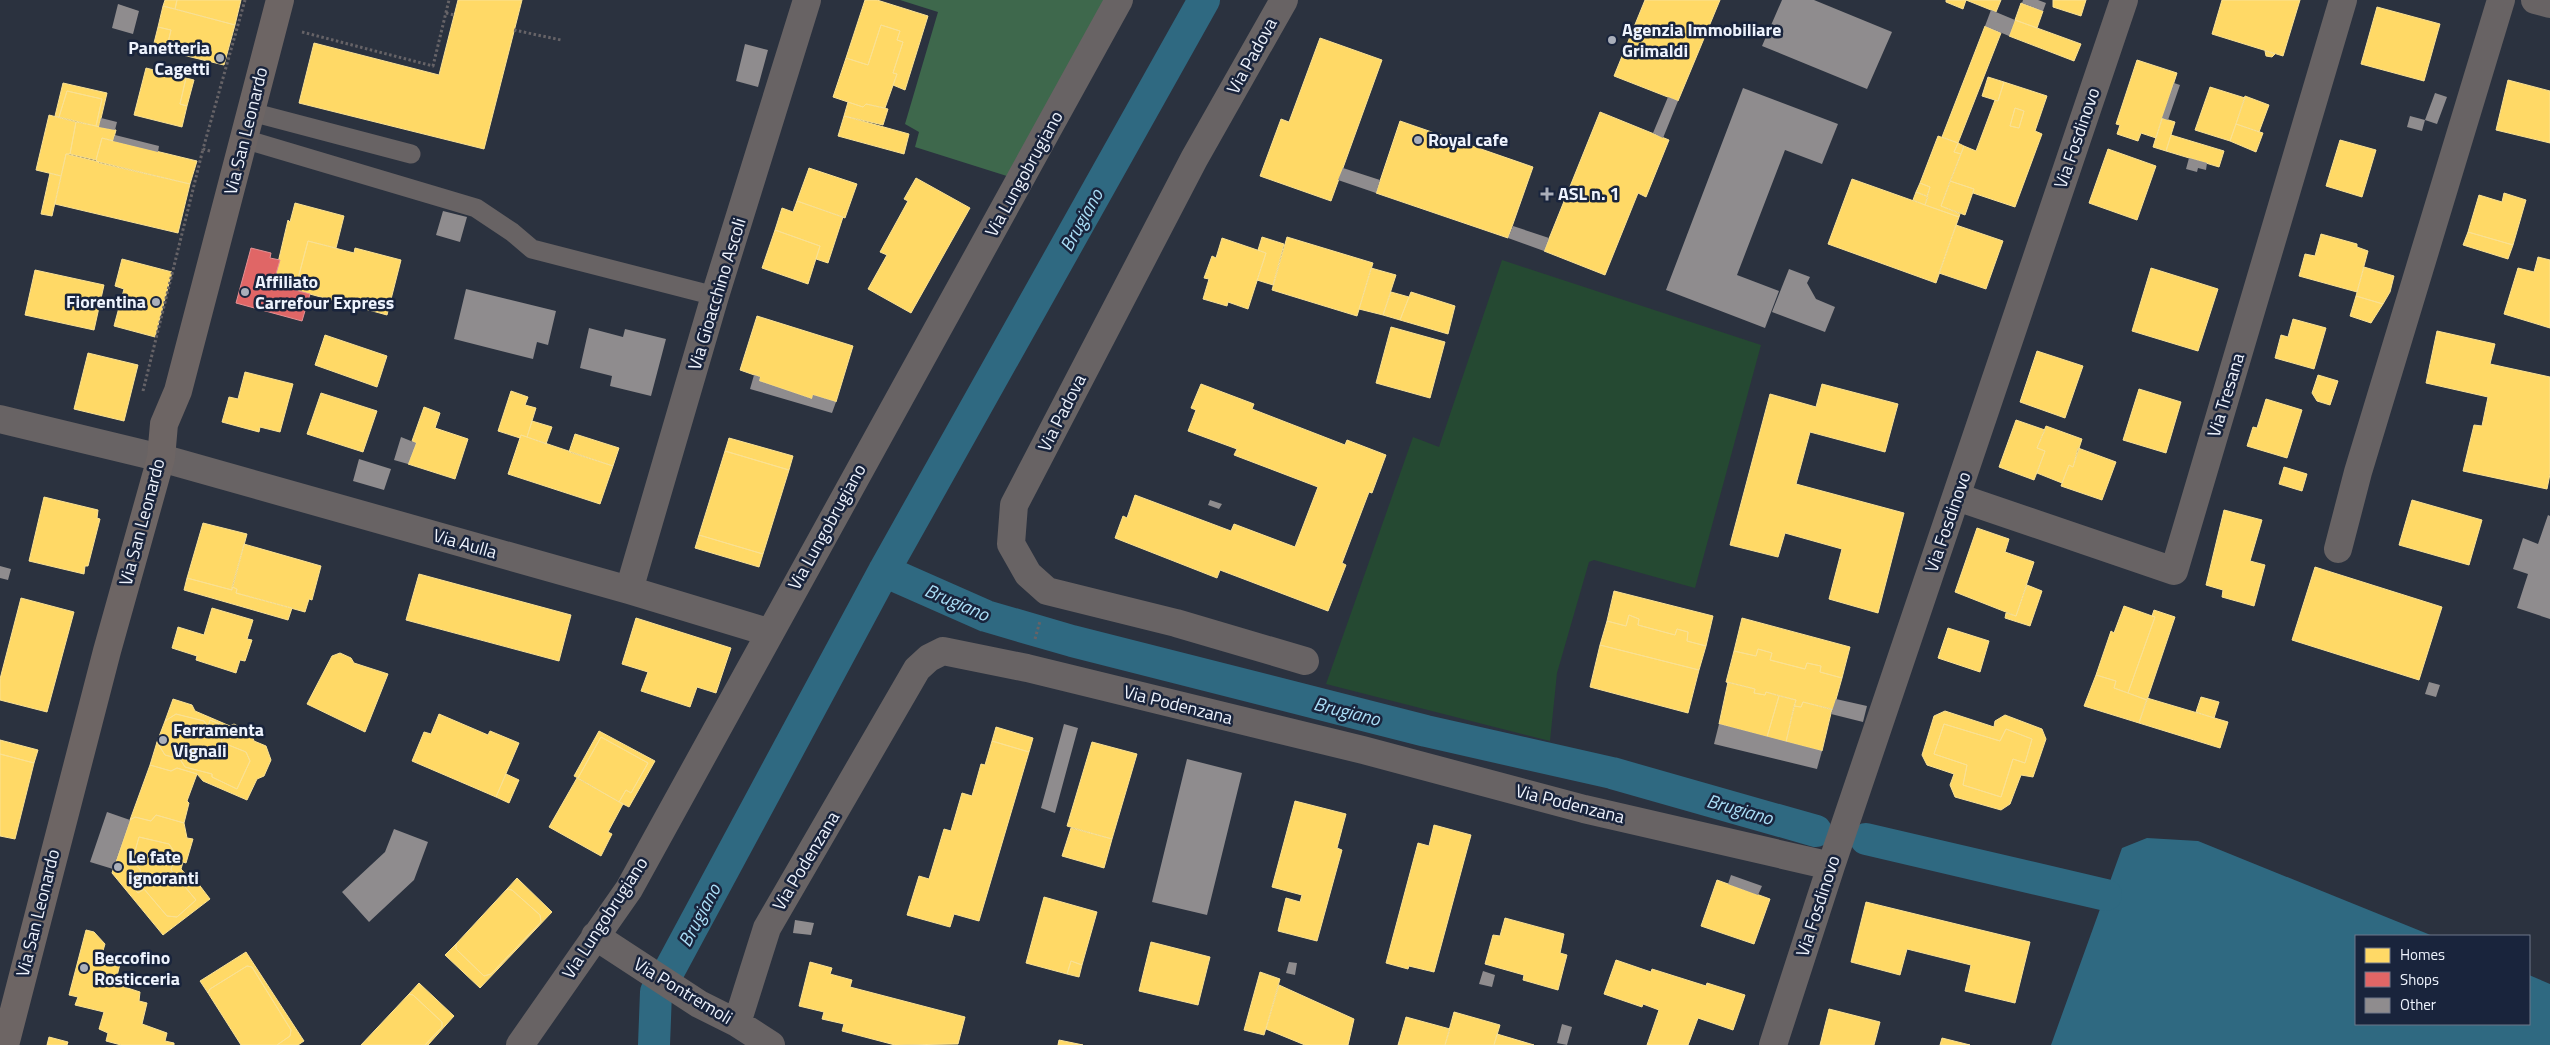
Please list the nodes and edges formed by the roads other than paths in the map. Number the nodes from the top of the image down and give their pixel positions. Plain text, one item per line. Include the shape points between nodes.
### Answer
1 (280, 0) edge
2 (807, 0) edge
3 (1119, 0) edge
4 (1284, 0) edge
5 (2124, 0) edge
6 (2343, 0) edge
7 (2501, 0) edge
8 (2535, 0) edge
9 (2550, 4) edge
10 (251, 112) junction
11 (244, 139) junction
12 (411, 154) dead end
13 (715, 296) junction
14 (0, 419) edge
15 (161, 458) junction
16 (1957, 497) junction
17 (2338, 550) dead end
18 (629, 590) junction
19 (768, 632) junction
20 (1305, 661) dead end
21 (1830, 866) junction
22 (595, 936) junction
23 (737, 1024) junction
24 (5, 1045) edge
25 (520, 1045) edge
26 (770, 1045) edge
27 (1773, 1045) edge

1 - 10 main road, Via San Leonardo
2 - 13 street, Via Gioacchino Ascoli
3 - 19 street, Via Lungobrugiano
4 - 20 street, Via Padova via 1194,159 1014,505 1011,544 1028,574 1047,591 1176,623
5 - 16 street, Via Fosdinovo
6 - 16 street, Via Tresana via 2174,571
7 - 17 street via 2358,472
8 - 9 street
10 - 11 main road, Via San Leonardo
10 - 12 lane
11 - 13 lane via 476,208 532,249
11 - 15 main road, Via San Leonardo via 178,391 164,424
13 - 18 street, Via Gioacchino Ascoli
14 - 15 street, Via Aulla
15 - 18 street, Via Aulla
15 - 24 main road, Via San Leonardo via 104,660
16 - 21 street, Via Fosdinovo
18 - 19 street, Via Aulla
19 - 22 street, Via Lungobrugiano via 629,889
21 - 23 street, Via Podenzana via 1584,809 1363,750 1027,668 943,651 917,669 767,928
21 - 27 street, Via Fosdinovo
22 - 23 street, Via Pontremoli
22 - 25 street, Via Lungobrugiano
23 - 26 street, Via Pontremoli

